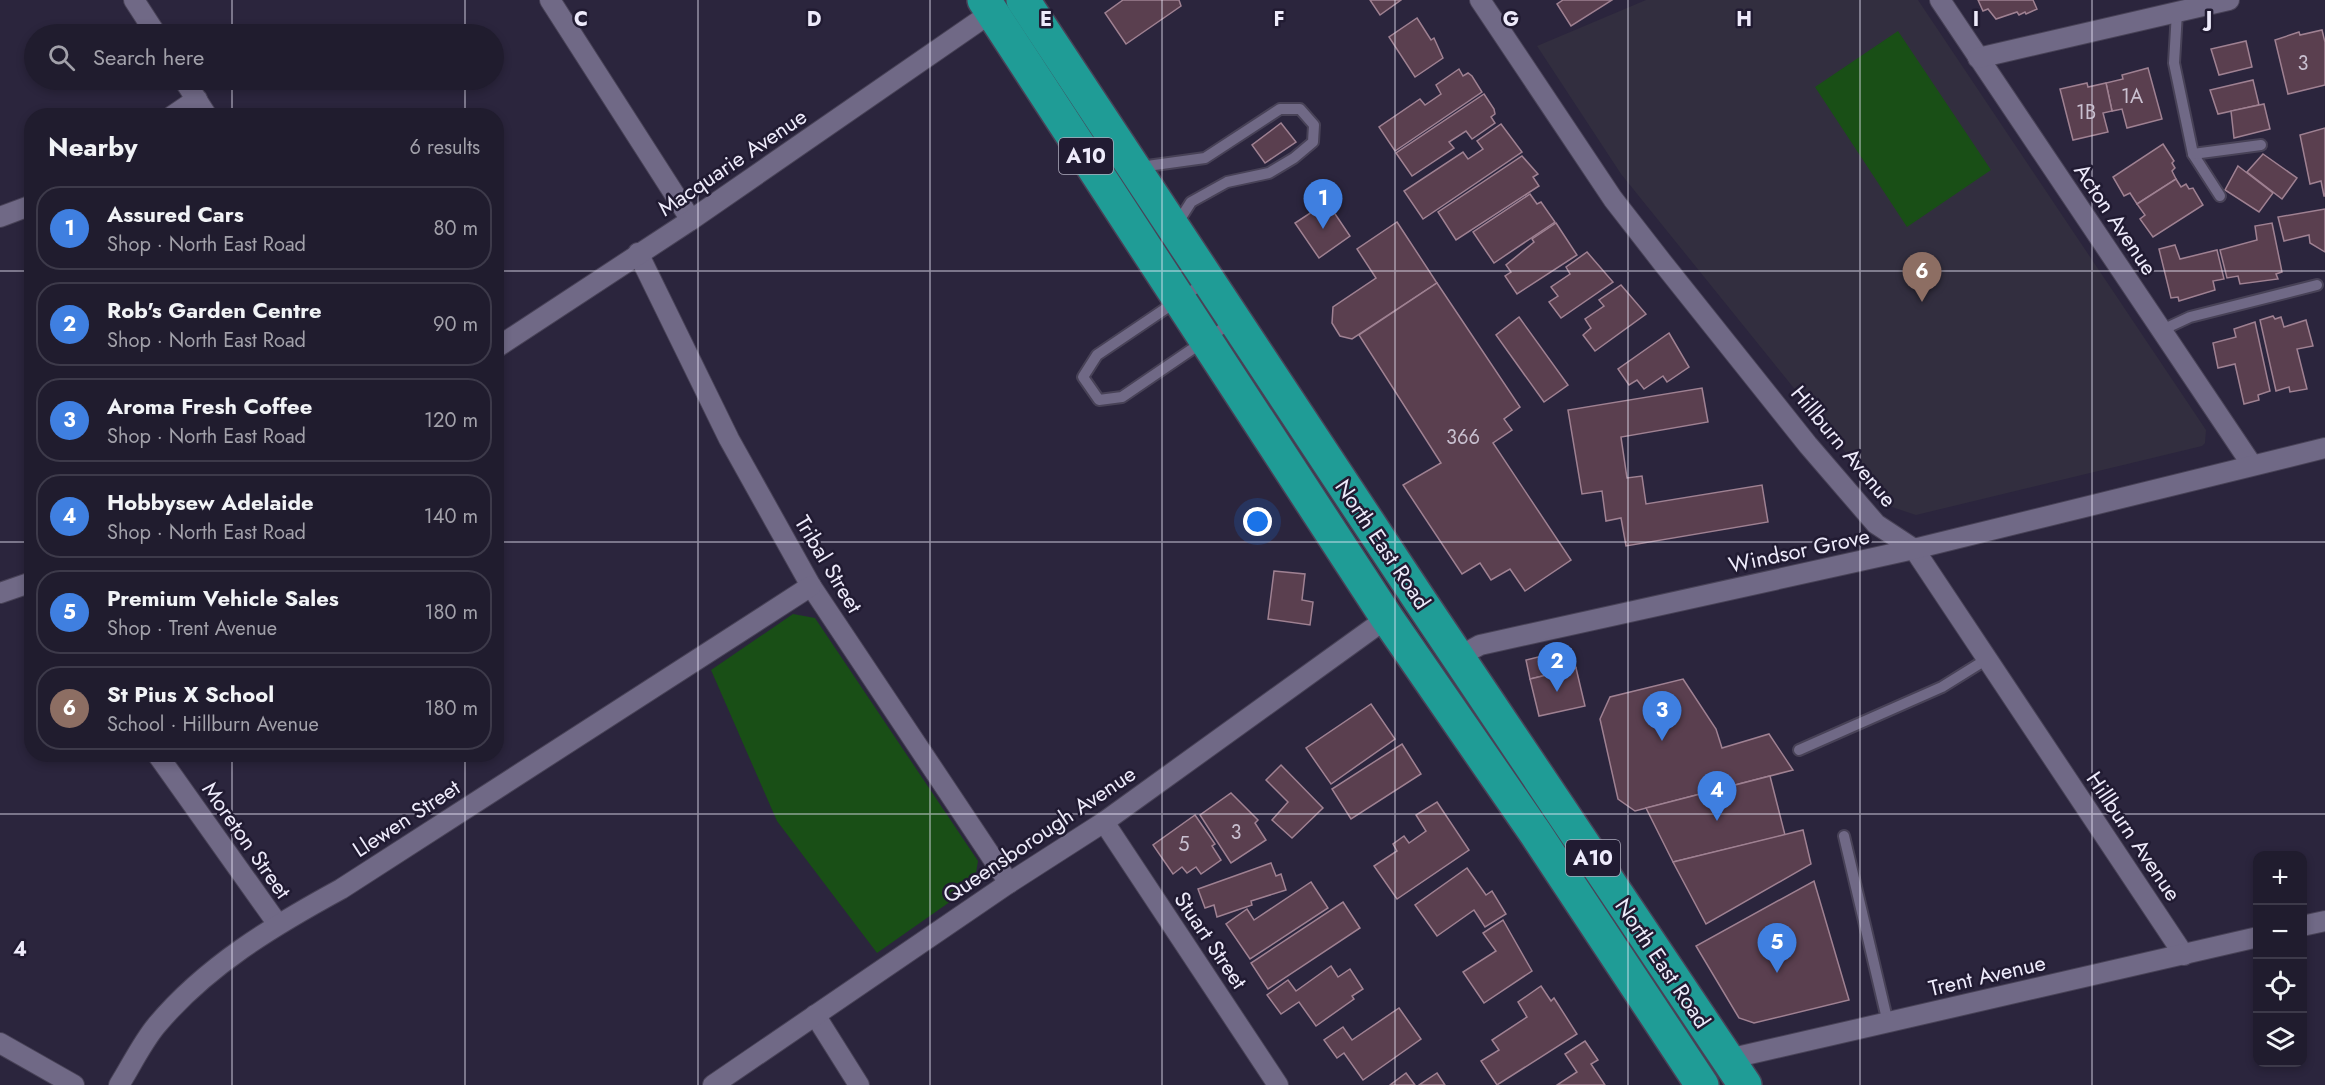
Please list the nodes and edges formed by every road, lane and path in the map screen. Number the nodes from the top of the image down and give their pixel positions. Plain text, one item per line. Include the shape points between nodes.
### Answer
1 (134, 0) edge
2 (550, 0) edge
3 (1023, 0) edge
4 (1480, 0) edge
5 (1940, 0) edge
6 (2229, 0) edge
7 (995, 4) edge
8 (2177, 12) junction
9 (150, 24) edge
10 (1978, 58) junction
11 (191, 90) edge
12 (202, 107) edge
13 (2261, 145) dead end
14 (2193, 154) junction
15 (1134, 168) junction
16 (2220, 196) dead end
17 (24, 208) edge
18 (0, 217) edge
19 (691, 220) junction
20 (1174, 228) junction
21 (638, 253) junction
22 (1208, 280) junction
23 (2317, 285) dead end
24 (1180, 299) junction
25 (1235, 321) junction
26 (2162, 330) junction
27 (1206, 340) junction
28 (504, 343) edge
29 (2325, 448) edge
30 (2252, 465) junction
31 (1914, 549) junction
32 (24, 585) edge
33 (811, 586) junction
34 (0, 593) edge
35 (1417, 596) junction
36 (1387, 618) junction
37 (1458, 657) junction
38 (1987, 658) junction
39 (1429, 678) junction
40 (1799, 750) dead end
41 (164, 762) edge
42 (1104, 822) junction
43 (1844, 836) dead end
44 (1009, 883) junction
45 (2325, 921) edge
46 (277, 924) junction
47 (2307, 925) edge
48 (2253, 938) edge
49 (2184, 955) junction
50 (815, 1016) junction
51 (1888, 1023) junction
52 (0, 1043) edge
53 (1737, 1072) edge
54 (1699, 1082) edge
55 (74, 1085) edge
56 (119, 1085) edge
57 (713, 1085) edge
58 (859, 1085) edge
59 (1278, 1085) edge

1 - 9 street
2 - 19 street
3 - 15 highway, North East Road / A10
4 - 31 street, Hillburn Avenue via 1614,199 1662,262 1876,524
5 - 10 street, Acton Avenue
6 - 8 street
7 - 19 street, Macquarie Avenue
7 - 24 highway, North East Road / A10
8 - 10 street
8 - 14 lane via 2174,63
10 - 26 street, Acton Avenue
11 - 12 street
13 - 14 lane
14 - 16 lane
15 - 20 highway, North East Road / A10
15 - 20 lane via 1204,158 1280,109 1300,109 1314,125 1313,142 1294,158 1269,173 1227,182 1191,202
17 - 18 street
19 - 21 street, Macquarie Avenue
20 - 22 highway, North East Road / A10
21 - 28 street, Macquarie Avenue
21 - 33 street, Tribal Street via 729,440
22 - 24 lane
22 - 25 highway, North East Road / A10
23 - 26 lane via 2190,317
24 - 27 highway, North East Road / A10
24 - 27 lane via 1097,355 1083,377 1099,400 1122,397
25 - 27 lane
25 - 35 highway, North East Road / A10
26 - 30 street, Acton Avenue
27 - 36 highway, North East Road / A10
29 - 30 street, Windsor Grove
30 - 31 street, Windsor Grove
31 - 37 street, Windsor Grove via 1487,643
31 - 38 street, Hillburn Avenue
32 - 34 street
33 - 44 street, Tribal Street
33 - 46 street, Llewen Street via 341,889
35 - 36 highway
35 - 37 highway, North East Road / A10
36 - 39 highway, North East Road / A10
36 - 42 street, Queensborough Avenue
37 - 39 highway
37 - 53 highway, North East Road / A10
38 - 40 lane via 1942,687
38 - 49 street, Hillburn Avenue
39 - 54 highway, North East Road / A10
41 - 46 street, Moreton Street
42 - 44 street, Queensborough Avenue
42 - 59 street, Stuart Street
43 - 51 lane
44 - 50 street, Queensborough Avenue
45 - 47 street
46 - 56 street, Llewen Street via 216,966 155,1027
48 - 49 street, Trent Avenue
49 - 51 street, Trent Avenue
50 - 57 street, Queensborough Avenue
50 - 58 street
51 - 53 street, Trent Avenue
52 - 55 street
53 - 54 highway

